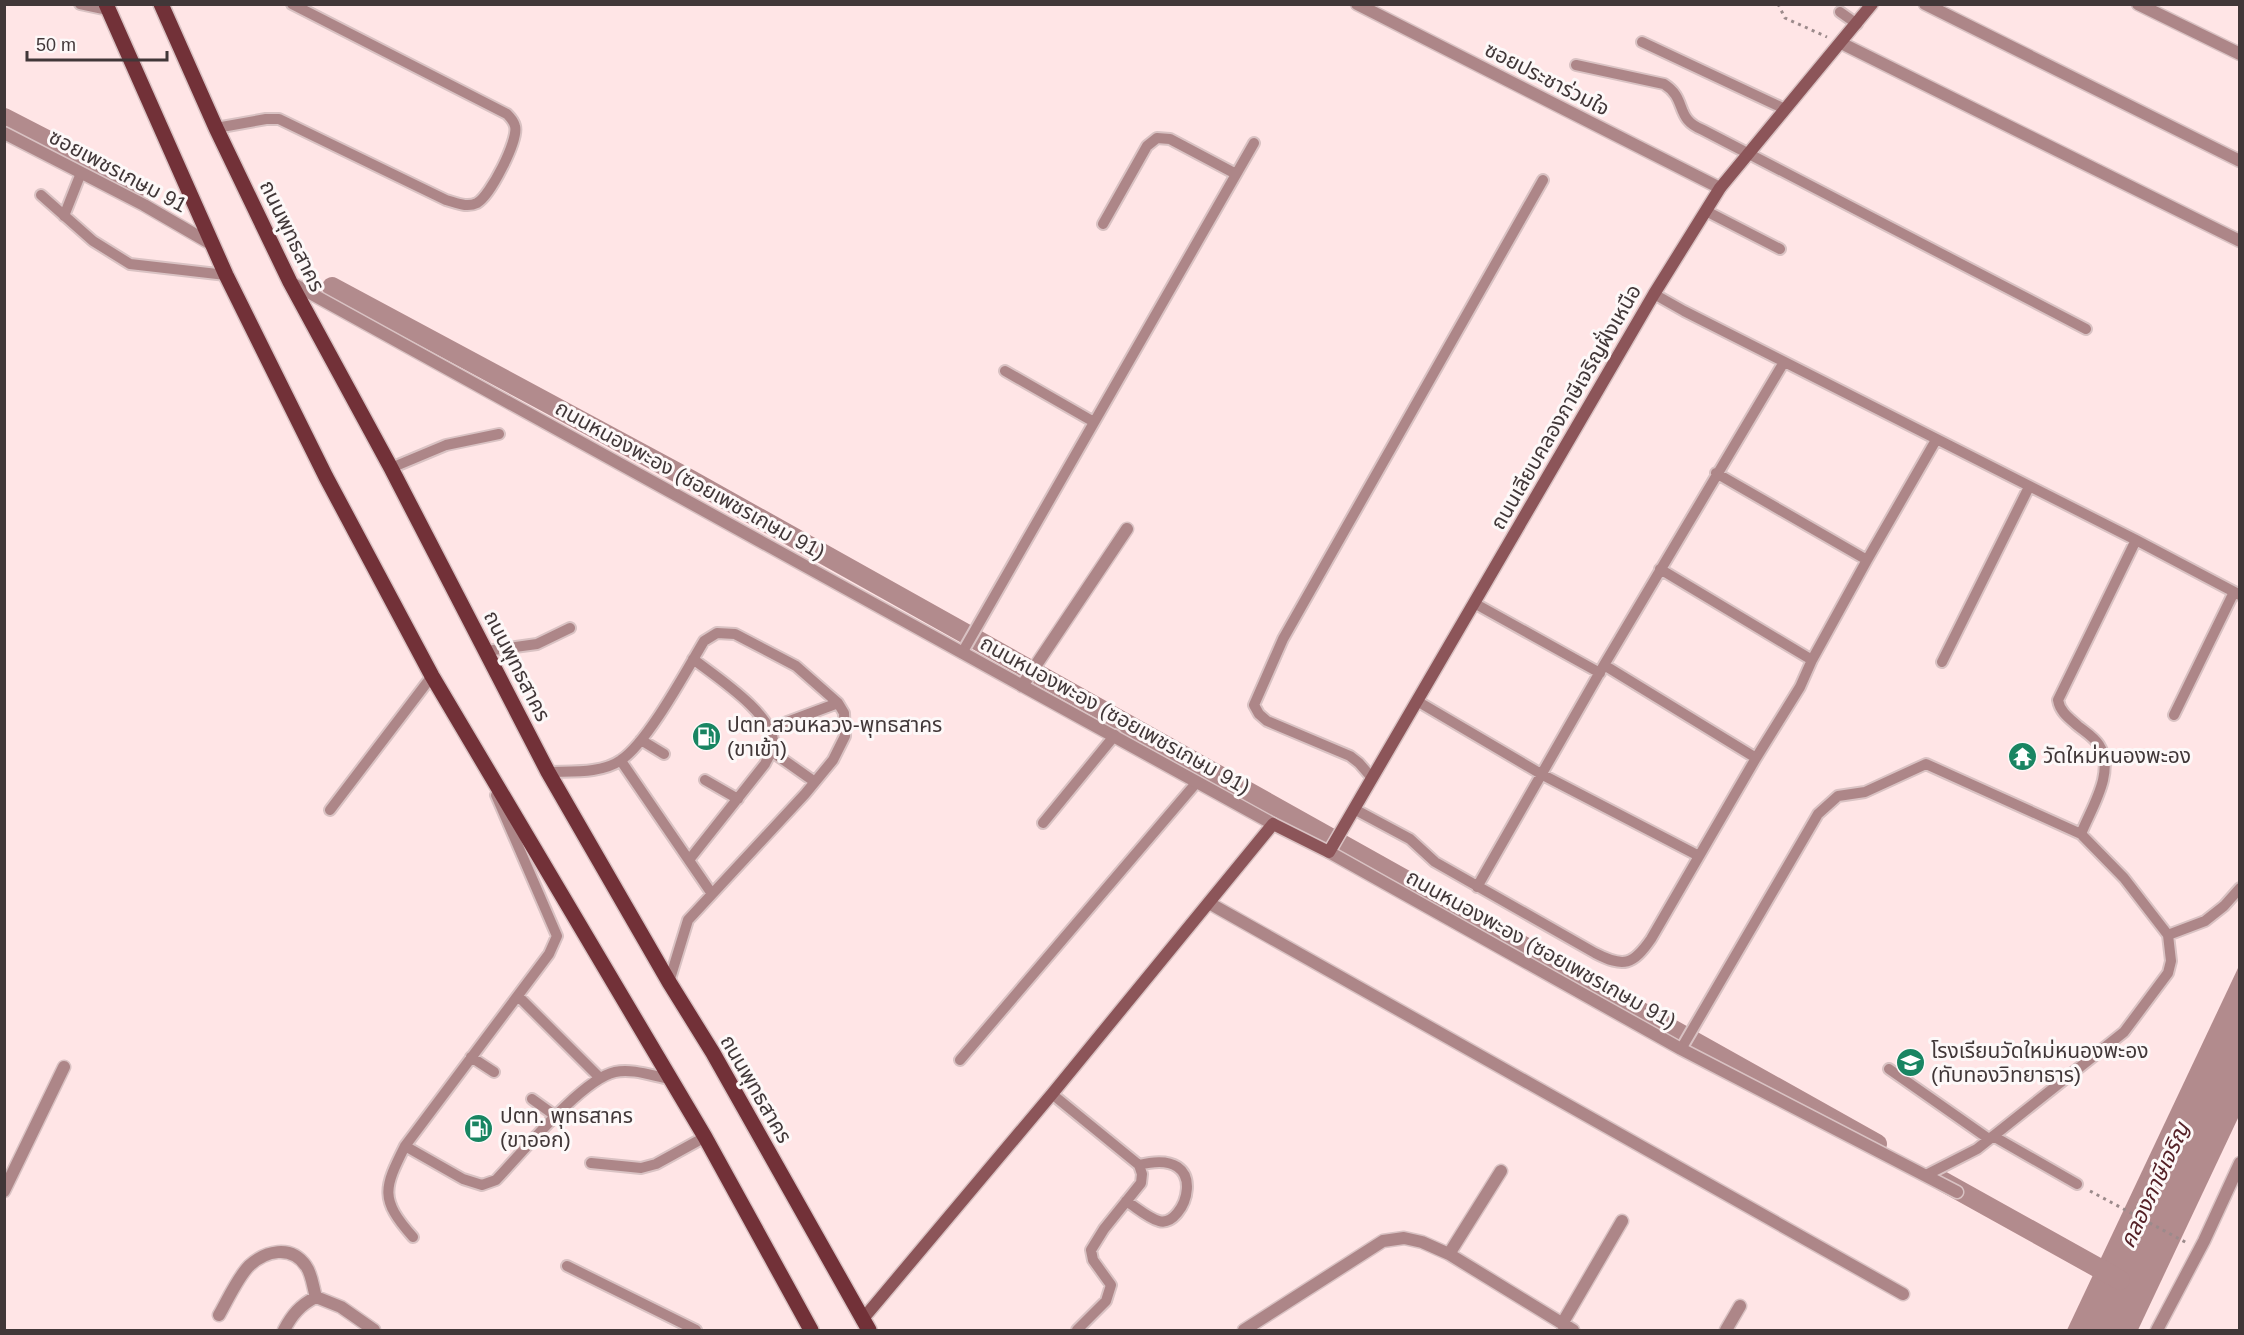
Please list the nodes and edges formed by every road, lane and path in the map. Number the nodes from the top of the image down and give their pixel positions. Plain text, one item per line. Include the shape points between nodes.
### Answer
1 (80, 4) edge
2 (292, 4) edge
3 (1357, 4) edge
4 (1778, 4) edge
5 (1872, 4) edge
6 (1925, 4) edge
7 (2138, 4) edge
8 (163, 5) edge
9 (107, 7) edge
10 (1840, 12) dead end
11 (1857, 24) junction
12 (1642, 42) dead end
13 (1841, 43) junction
14 (2240, 54) edge
15 (1576, 65) dead end
16 (1785, 109) junction
17 (216, 128) junction
18 (4, 133) edge
19 (1254, 143) dead end
20 (1747, 154) junction
21 (2240, 162) edge
22 (81, 173) junction
23 (1236, 174) junction
24 (1543, 180) dead end
25 (1720, 188) junction
26 (41, 195) dead end
27 (1706, 211) junction
28 (64, 216) junction
29 (1103, 224) dead end
30 (2240, 241) edge
31 (213, 245) junction
32 (1780, 249) dead end
33 (226, 275) junction
34 (290, 282) junction
35 (1654, 294) junction
36 (2086, 329) dead end
37 (1784, 362) junction
38 (1005, 371) dead end
39 (1094, 422) junction
40 (499, 434) dead end
41 (1936, 440) junction
42 (391, 468) junction
43 (1716, 473) junction
44 (2029, 487) junction
45 (1126, 529) dead end
46 (2136, 540) junction
47 (1867, 560) junction
48 (1660, 569) junction
49 (2237, 593) edge
50 (1474, 603) junction
51 (570, 628) dead end
52 (486, 651) junction
53 (962, 653) junction
54 (693, 659) junction
55 (1812, 660) junction
56 (1942, 662) dead end
57 (1602, 669) junction
58 (432, 676) junction
59 (1022, 686) junction
60 (1417, 701) junction
61 (838, 703) junction
62 (2174, 715) dead end
63 (771, 728) junction
64 (1115, 735) junction
65 (641, 740) junction
66 (475, 746) junction
67 (771, 751) junction
68 (664, 754) dead end
69 (1756, 758) junction
70 (621, 761) junction
71 (548, 772) junction
72 (1541, 774) junction
73 (1372, 778) junction
74 (705, 780) dead end
75 (815, 782) junction
76 (1197, 782) junction
77 (738, 800) junction
78 (1354, 809) junction
79 (330, 810) dead end
80 (1043, 823) dead end
81 (1273, 824) junction
82 (2081, 834) junction
83 (1329, 852) junction
84 (1699, 856) junction
85 (689, 860) junction
86 (1477, 887) junction
87 (2240, 888) edge
88 (712, 894) junction
89 (1209, 903) junction
90 (2169, 935) junction
91 (669, 981) junction
92 (518, 996) junction
93 (1681, 1049) junction
94 (471, 1057) junction
95 (960, 1060) dead end
96 (64, 1067) dead end
97 (1889, 1069) dead end
98 (494, 1072) dead end
99 (600, 1078) junction
100 (670, 1079) junction
101 (1052, 1094) junction
102 (532, 1099) dead end
103 (557, 1117) junction
104 (705, 1137) junction
105 (1991, 1137) junction
106 (405, 1146) junction
107 (591, 1163) dead end
108 (2240, 1163) edge
109 (1139, 1165) junction
110 (1501, 1171) dead end
111 (1926, 1175) junction
112 (2077, 1184) joint
113 (4, 1191) edge
114 (1957, 1192) dead end
115 (1126, 1201) junction
116 (1622, 1221) dead end
117 (413, 1237) dead end
118 (2197, 1247) dead end
119 (1449, 1254) junction
120 (567, 1266) dead end
121 (1903, 1294) dead end
122 (316, 1297) junction
123 (1740, 1306) dead end
124 (219, 1315) dead end
125 (866, 1325) edge
126 (1568, 1327) edge
127 (284, 1330) edge
128 (374, 1330) edge
129 (696, 1330) edge
130 (811, 1330) edge
131 (1077, 1330) edge
132 (1244, 1330) edge
133 (1726, 1330) edge
134 (2157, 1330) edge

1 - 9 lane
2 - 17 lane via 507,114 515,126 515,138 489,193 478,203 467,206 446,200 279,119
3 - 25 street, ซอยประชาร่วมใจ
4 - 13 path via 1785,18
5 - 11 main road, ถนนเลียบคลองภาษีเจริญฝั่งเหนือ
6 - 21 street
7 - 14 street
8 - 17 main road, ถนนพุทธสาคร
9 - 31 main road
10 - 11 lane
11 - 13 main road, ถนนเลียบคลองภาษีเจริญฝั่งเหนือ
12 - 16 lane
13 - 16 main road, ถนนเลียบคลองภาษีเจริญฝั่งเหนือ
13 - 30 street
15 - 20 lane via 1664,84 1675,91 1691,125
16 - 20 main road, ถนนเลียบคลองภาษีเจริญฝั่งเหนือ
17 - 34 main road, ถนนพุทธสาคร
18 - 22 street, ซอยเพชรเกษม 91
19 - 23 lane
20 - 25 main road, ถนนเลียบคลองภาษีเจริญฝั่งเหนือ
20 - 36 lane
22 - 28 lane
22 - 31 street, ซอยเพชรเกษม 91
23 - 29 lane via 1170,139 1157,138 1147,146
23 - 39 lane
24 - 73 lane via 1283,639 1254,705 1266,721 1350,756
25 - 27 main road, ถนนเลียบคลองภาษีเจริญฝั่งเหนือ
26 - 28 lane
27 - 32 lane
27 - 35 main road, ถนนเลียบคลองภาษีเจริญฝั่งเหนือ
28 - 33 lane via 93,241 130,264
31 - 33 main road
33 - 58 main road via 326,477
34 - 42 main road, ถนนพุทธสาคร
34 - 53 street, ถนนหนองพะอง (ซอยเพชรเกษม 91)
35 - 37 lane
35 - 50 main road, ถนนเลียบคลองภาษีเจริญฝั่งเหนือ
37 - 41 lane
37 - 43 lane
38 - 39 lane
39 - 53 lane
40 - 42 lane via 446,445
41 - 44 lane
41 - 47 lane
42 - 52 main road, ถนนพุทธสาคร
43 - 47 lane
43 - 48 lane
44 - 46 lane
44 - 56 lane
45 - 59 street
46 - 49 lane
46 - 82 lane via 2058,700 2059,708 2098,743 2104,756 2105,771
47 - 55 lane
48 - 55 lane
48 - 57 lane
49 - 62 lane
50 - 57 lane
50 - 60 main road, ถนนเลียบคลองภาษีเจริญฝั่งเหนือ
51 - 52 lane via 537,644
52 - 71 main road, ถนนพุทธสาคร
53 - 59 street, ถนนหนองพะอง (ซอยเพชรเกษม 91)
54 - 61 lane via 704,641 717,633 735,634 796,666
54 - 63 lane via 760,713
54 - 65 lane
55 - 69 lane
57 - 69 lane
57 - 72 lane
58 - 66 main road
58 - 79 lane
59 - 64 street, ถนนหนองพะอง (ซอยเพชรเกษม 91)
60 - 72 lane
60 - 73 main road, ถนนเลียบคลองภาษีเจริญฝั่งเหนือ
61 - 63 lane
61 - 75 lane via 844,713 845,736 833,760
63 - 67 lane
64 - 76 street, ถนนหนองพะอง (ซอยเพชรเกษม 91)
64 - 80 lane
65 - 68 lane
65 - 70 lane
66 - 92 lane via 557,936 549,954
66 - 100 main road
67 - 75 lane
67 - 77 lane
69 - 84 lane
70 - 71 lane via 596,770
70 - 85 lane
71 - 91 main road, ถนนพุทธสาคร
72 - 84 lane
72 - 86 lane
73 - 78 main road, ถนนเลียบคลองภาษีเจริญฝั่งเหนือ
74 - 77 lane
75 - 88 lane
76 - 81 street, ถนนหนองพะอง (ซอยเพชรเกษม 91)
76 - 95 lane
77 - 85 lane
78 - 83 main road, ถนนเลียบคลองภาษีเจริญฝั่งเหนือ
78 - 86 lane via 1410,839 1435,862
81 - 83 main road, ถนนหนองพะอง (ซอยเพชรเกษม 91)
81 - 89 main road
82 - 90 lane via 2124,878
82 - 93 lane via 1926,764 1865,792 1838,796 1818,814
83 - 93 street, ถนนหนองพะอง (ซอยเพชรเกษม 91)
84 - 86 lane via 1652,939 1639,957 1626,962 1613,962 1595,953
85 - 88 lane
87 - 90 lane via 2205,921
88 - 91 lane via 688,920
89 - 101 main road
89 - 121 street
90 - 105 lane via 2168,973 2124,1032
91 - 125 main road, ถนนพุทธสาคร
92 - 94 lane
92 - 99 lane
93 - 111 street, ถนนหนองพะอง (ซอยเพชรเกษม 91)
94 - 98 lane
94 - 106 lane
96 - 113 street
97 - 105 lane
99 - 100 lane via 628,1070
99 - 103 lane
100 - 104 main road
101 - 109 lane
101 - 125 main road
102 - 103 lane
103 - 106 lane via 496,1180 482,1185 463,1179
104 - 107 lane via 641,1168
104 - 130 main road
105 - 111 lane via 1965,1157
105 - 112 lane
106 - 117 lane via 389,1178 389,1197 392,1211
108 - 134 street
109 - 115 lane via 1141,1183
109 - 115 lane via 1156,1160 1174,1166 1186,1177 1186,1196 1167,1221 1159,1221
110 - 119 street
111 - 114 street, ถนนหนองพะอง (ซอยเพชรเกษม 91)
112 - 118 path
115 - 131 lane via 1091,1250 1093,1260 1111,1285 1106,1301
116 - 126 street
119 - 126 street
119 - 132 street via 1404,1238 1383,1241
120 - 129 lane
122 - 124 street via 307,1267 295,1254 283,1251 264,1255 247,1268
122 - 127 street via 303,1304
122 - 128 street via 341,1307
123 - 133 street

